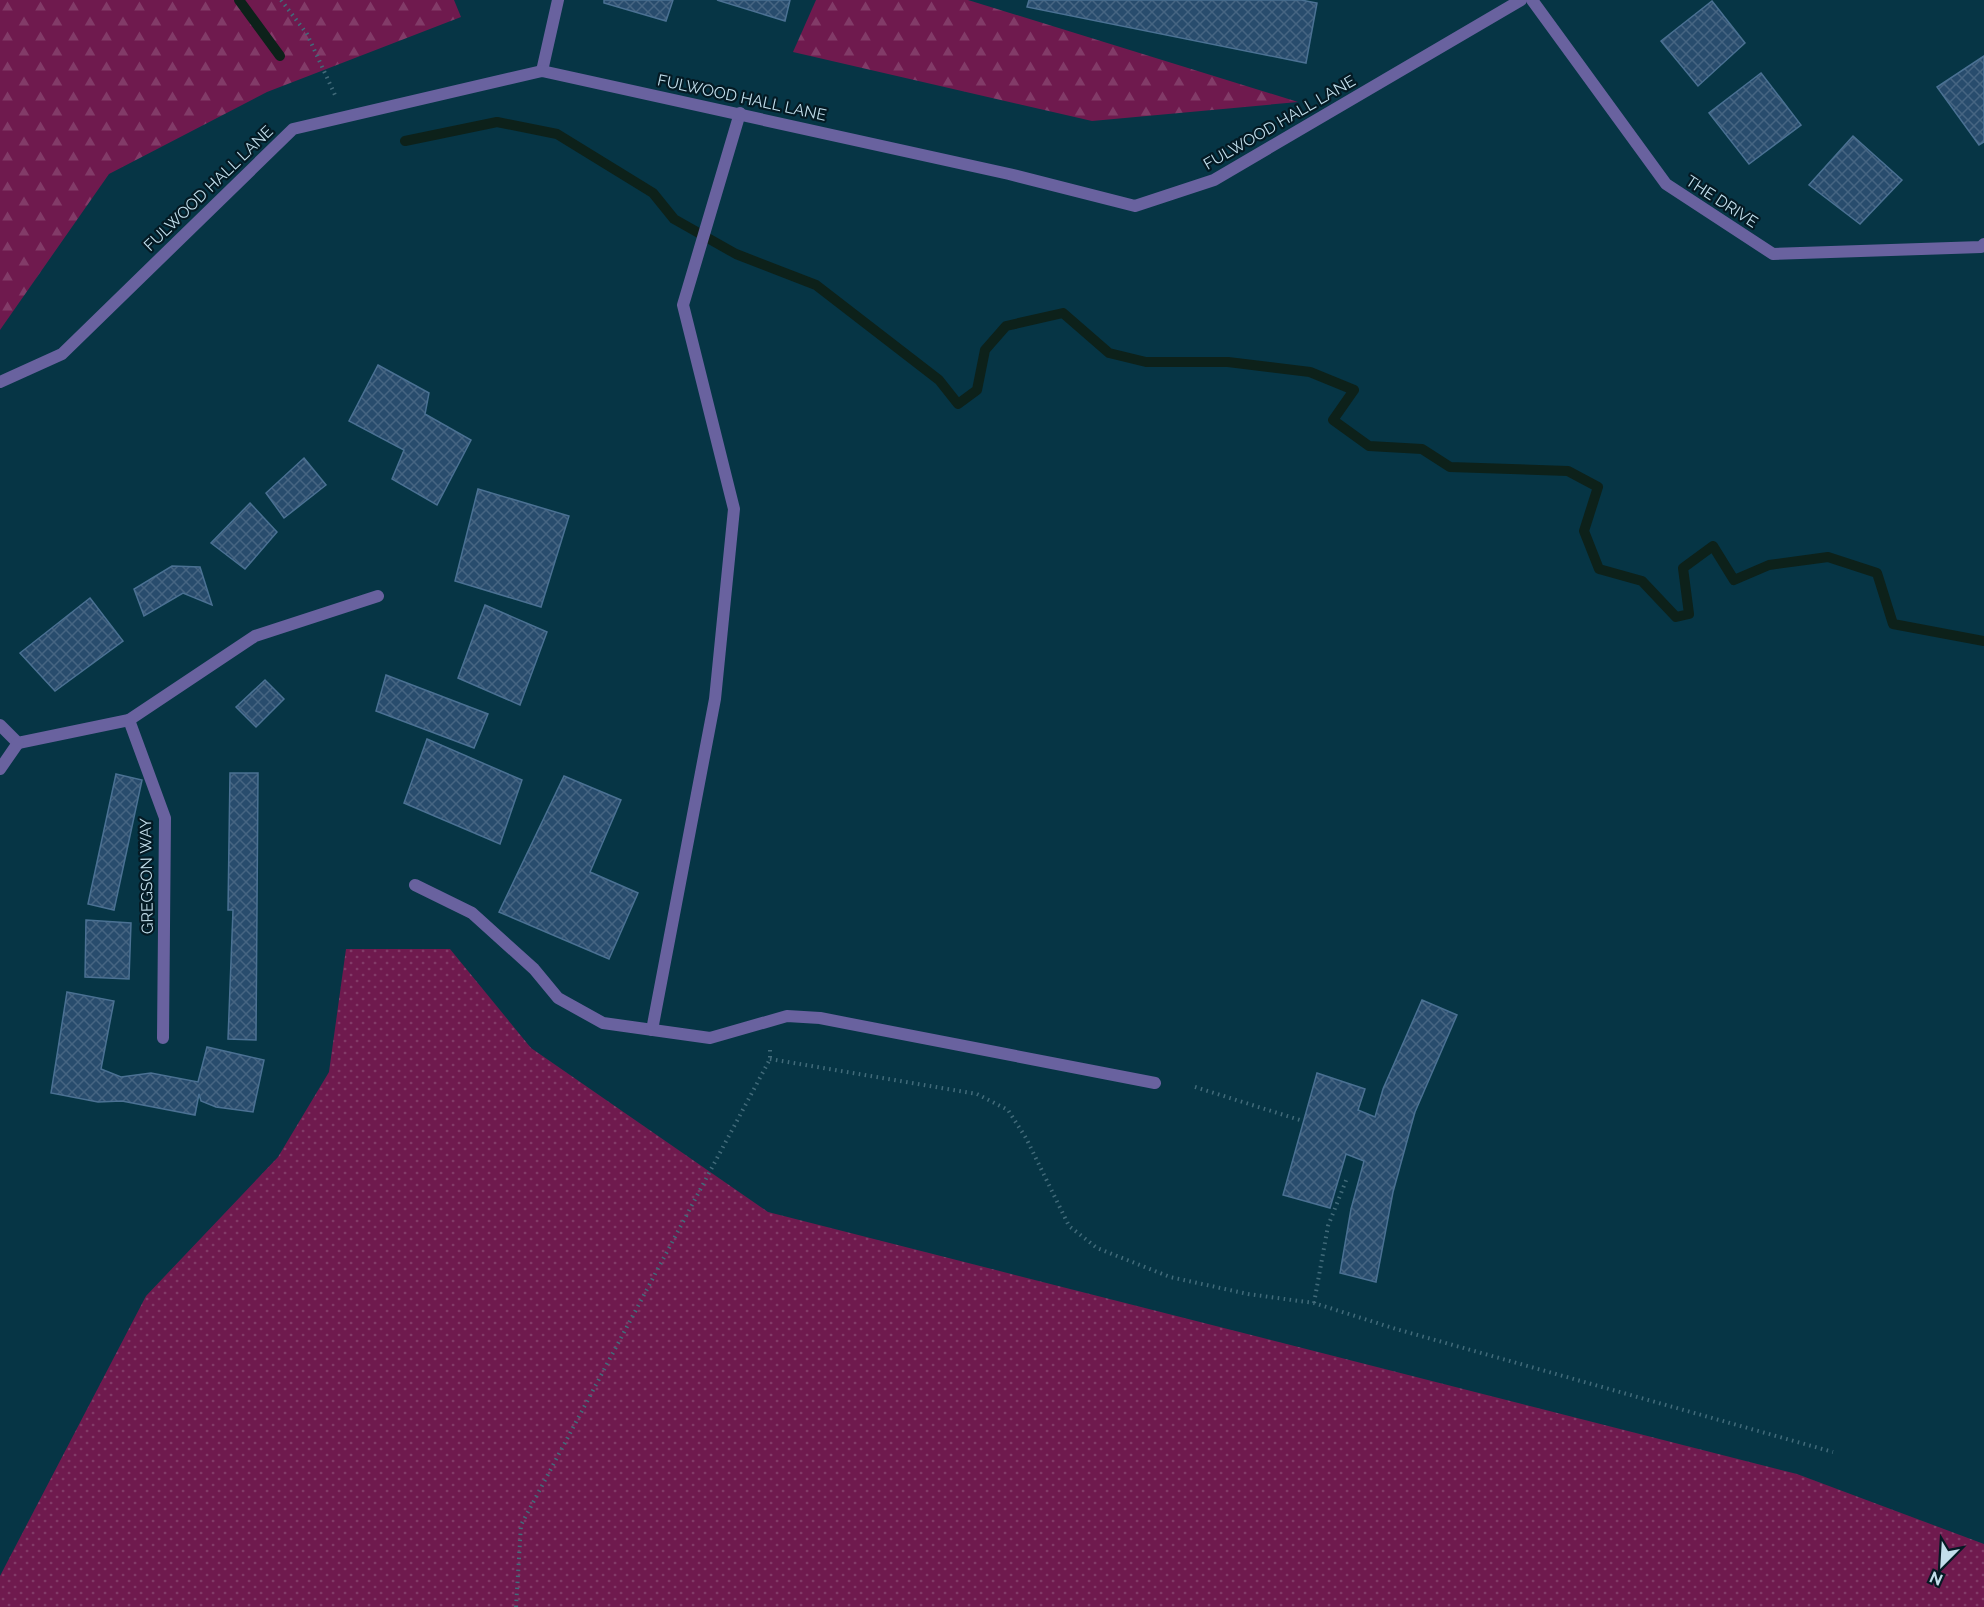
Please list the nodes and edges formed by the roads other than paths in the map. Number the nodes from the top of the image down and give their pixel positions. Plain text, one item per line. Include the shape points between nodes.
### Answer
1 (558, 0) edge
2 (1521, 0) edge
3 (1532, 0) edge
4 (542, 71) junction
5 (740, 113) junction
6 (1983, 247) edge
7 (0, 382) edge
8 (378, 596) dead end
9 (129, 720) junction
10 (0, 725) edge
11 (18, 743) junction
12 (0, 769) edge
13 (415, 885) dead end
14 (652, 1030) junction
15 (163, 1038) dead end
16 (1155, 1083) dead end

1 - 4 street
2 - 5 street, FULWOOD HALL LANE via 1214,180 1135,206
3 - 6 street, THE DRIVE via 1666,184 1773,254
4 - 5 street, FULWOOD HALL LANE
4 - 7 street, FULWOOD HALL LANE via 293,129 62,354
5 - 14 street via 683,305 734,509 715,699
8 - 9 street via 255,636
9 - 11 street
9 - 15 street, GREGSON WAY via 165,818
10 - 11 street
11 - 12 street
13 - 14 street via 472,913 526,961 558,998 603,1023
14 - 16 street via 710,1038 786,1016 820,1018

